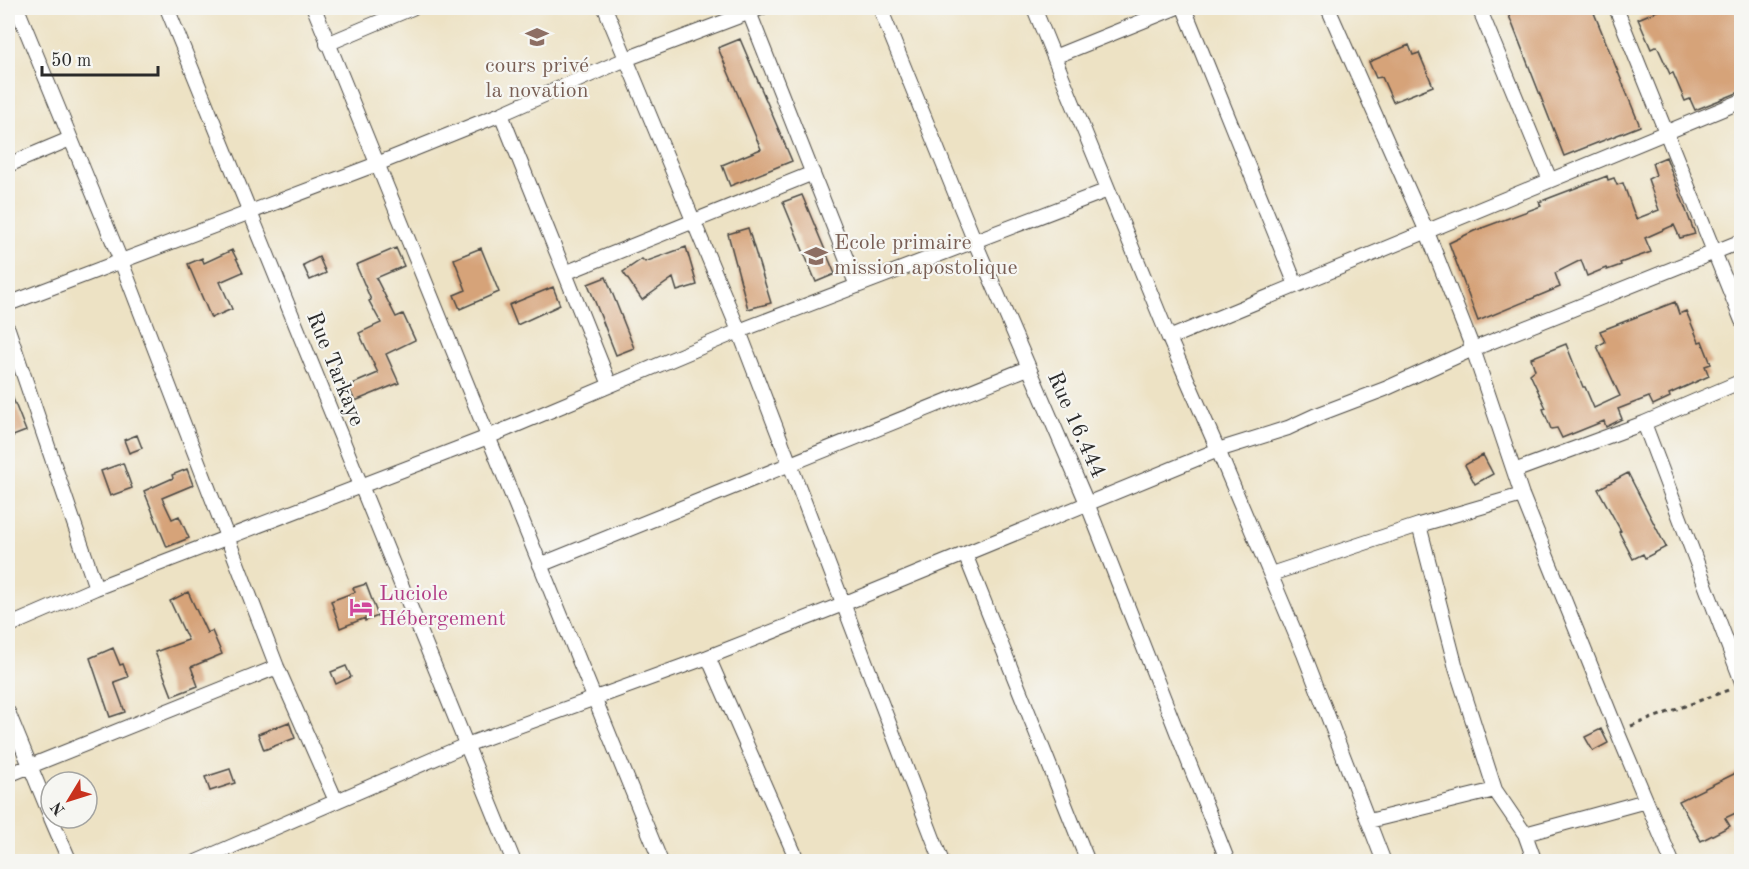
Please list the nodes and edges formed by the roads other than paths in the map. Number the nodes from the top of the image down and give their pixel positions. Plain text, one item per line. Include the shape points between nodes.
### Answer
1 (17, 8) edge
2 (167, 8) edge
3 (314, 8) edge
4 (412, 8) edge
5 (605, 8) edge
6 (880, 8) edge
7 (1034, 8) edge
8 (1175, 8) edge
9 (1184, 8) edge
10 (1328, 8) edge
11 (1479, 8) edge
12 (1616, 8) edge
13 (755, 10) edge
14 (327, 44) junction
15 (1054, 57) junction
16 (626, 59) junction
17 (1742, 101) edge
18 (501, 114) junction
19 (1666, 132) junction
20 (70, 139) junction
21 (377, 164) junction
22 (8, 165) edge
23 (813, 174) junction
24 (1550, 180) junction
25 (1108, 190) junction
26 (249, 212) junction
27 (694, 222) junction
28 (1427, 232) junction
29 (1742, 241) edge
30 (975, 242) junction
31 (1714, 252) junction
32 (121, 261) junction
33 (565, 273) junction
34 (1296, 285) junction
35 (857, 286) junction
36 (8, 304) edge
37 (1742, 321) edge
38 (8, 329) edge
39 (739, 331) junction
40 (1169, 338) junction
41 (1473, 349) junction
42 (1028, 368) junction
43 (1742, 381) edge
44 (610, 385) junction
45 (1644, 423) junction
46 (488, 437) junction
47 (1218, 450) junction
48 (790, 465) junction
49 (1514, 471) junction
50 (360, 486) junction
51 (1522, 495) junction
52 (1088, 503) junction
53 (1419, 525) junction
54 (228, 537) junction
55 (965, 554) junction
56 (540, 565) junction
57 (1271, 574) junction
58 (96, 588) junction
59 (843, 604) junction
60 (8, 626) edge
61 (708, 657) junction
62 (277, 667) junction
63 (1736, 686) edge
64 (595, 698) junction
65 (8, 712) edge
66 (466, 745) junction
67 (29, 766) junction
68 (8, 775) edge
69 (39, 790) edge
70 (1495, 790) junction
71 (336, 801) junction
72 (1646, 801) junction
73 (1369, 821) junction
74 (56, 830) edge
75 (1525, 834) junction
76 (214, 858) edge
77 (70, 861) edge
78 (196, 861) edge
79 (514, 861) edge
80 (661, 861) edge
81 (798, 861) edge
82 (942, 861) edge
83 (1088, 861) edge
84 (1228, 861) edge
85 (1384, 861) edge
86 (1535, 861) edge
87 (1672, 861) edge

1 - 20 street
2 - 26 street, Rue Tarkaye
3 - 14 street
4 - 14 street
5 - 16 street
6 - 30 street, Rue 16.444
7 - 15 street
8 - 15 street
9 - 34 street
10 - 28 street
11 - 24 street
12 - 19 street
13 - 16 street
13 - 23 street
14 - 21 street
15 - 25 street
16 - 18 street
16 - 27 street
17 - 19 street
18 - 21 street
18 - 33 street
19 - 24 street
19 - 31 street
20 - 22 street
20 - 32 street
21 - 26 street
21 - 46 street
23 - 27 street
23 - 35 street
24 - 28 street
25 - 30 street
25 - 40 street
26 - 32 street
26 - 50 street, Rue Tarkaye
27 - 33 street
27 - 39 street
28 - 34 street
28 - 41 street
29 - 31 street
30 - 35 street
30 - 42 street, Rue 16.444
31 - 37 street
31 - 41 street
32 - 36 street
32 - 54 street
33 - 44 street
34 - 40 street
35 - 39 street
38 - 58 street
39 - 44 street
39 - 48 street
40 - 47 street
41 - 47 street via 1288,429
41 - 49 street
42 - 48 street
42 - 52 street, Rue 16.444
43 - 45 street
44 - 46 street
45 - 49 street
45 - 63 street
46 - 50 street
46 - 56 street
47 - 52 street
47 - 57 street
48 - 56 street
48 - 59 street
49 - 51 street
50 - 54 street
50 - 66 street, Rue Tarkaye
51 - 53 street
51 - 72 street
52 - 55 street
52 - 84 street, Rue 16.444
53 - 57 street
53 - 70 street via 1456,668
54 - 58 street
54 - 62 street
55 - 59 street
55 - 83 street
56 - 64 street
57 - 73 street
58 - 60 street
59 - 61 street
59 - 82 street
61 - 64 street
61 - 81 street
62 - 67 street
62 - 71 street
64 - 66 street
64 - 80 street
65 - 67 street
66 - 71 street
66 - 79 street, Rue Tarkaye
67 - 68 street
67 - 69 street
70 - 73 street
70 - 75 street
71 - 76 street
72 - 75 street
72 - 87 street
73 - 85 street
74 - 77 street
75 - 86 street
76 - 78 street

